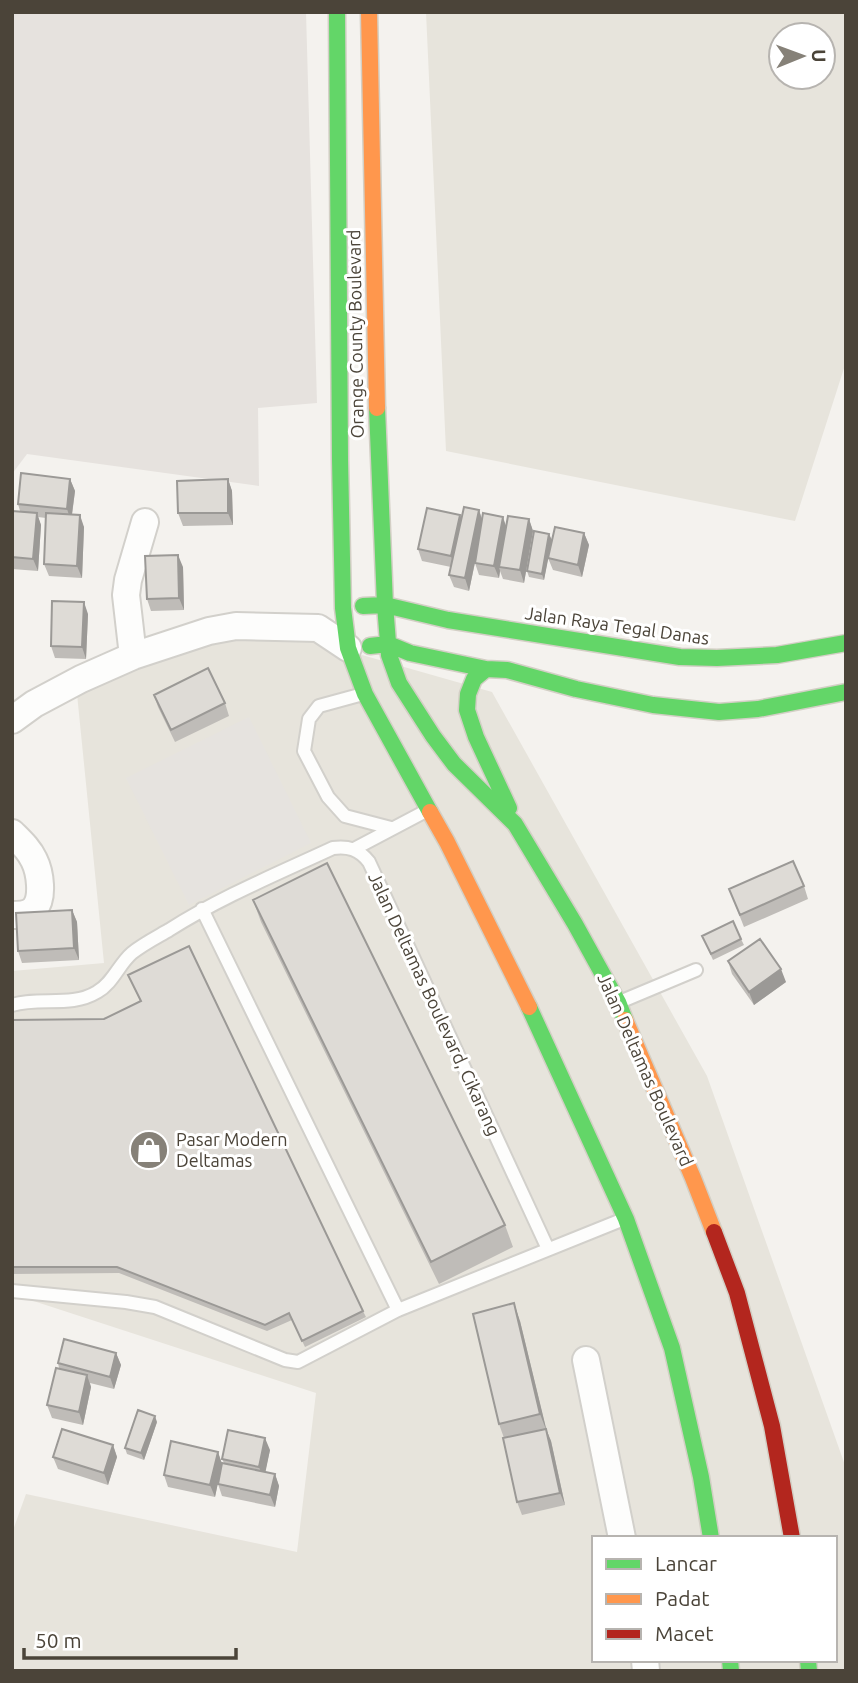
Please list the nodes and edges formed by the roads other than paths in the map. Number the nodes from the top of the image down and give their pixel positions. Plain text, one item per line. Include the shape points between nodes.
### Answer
1 (337, 12) edge
2 (369, 12) edge
3 (145, 522) dead end
4 (385, 605) junction
5 (343, 608) junction
6 (448, 620) junction
7 (318, 628) junction
8 (846, 643) edge
9 (348, 648) junction
10 (389, 650) junction
11 (410, 653) junction
12 (134, 656) junction
13 (486, 669) junction
14 (399, 682) junction
15 (846, 692) edge
16 (365, 694) junction
17 (12, 720) edge
18 (389, 738) junction
19 (429, 810) junction
20 (478, 810) dead end
21 (457, 819) dead end
22 (515, 824) junction
23 (391, 828) junction
24 (12, 833) edge
25 (447, 842) junction
26 (354, 849) junction
27 (202, 909) junction
28 (12, 915) edge
29 (696, 970) dead end
30 (618, 1002) junction
31 (12, 1005) edge
32 (625, 1219) junction
33 (548, 1249) junction
34 (12, 1291) edge
35 (398, 1310) junction
36 (586, 1360) dead end
37 (622, 1536) edge
38 (711, 1536) edge
39 (792, 1536) edge

1 - 5 main road, Orange County Boulevard
2 - 4 main road, Orange County Boulevard
3 - 12 street via 126,595
4 - 5 main road, Jalan Raya Tegal Danas
4 - 6 main road, Jalan Raya Tegal Danas
4 - 10 main road, Orange County Boulevard
5 - 7 street
5 - 9 main road, Orange County Boulevard
6 - 8 main road, Jalan Raya Tegal Danas via 680,657 777,655
6 - 11 main road via 413,645
7 - 9 street
7 - 12 street via 236,626
9 - 10 main road
9 - 16 main road
10 - 11 main road
10 - 14 main road, Jalan Deltamas Boulevard
11 - 13 main road
11 - 14 main road
12 - 17 street via 69,685
13 - 15 main road via 653,705 719,712
13 - 22 main road via 474,679 467,709
14 - 18 main road
14 - 22 main road, Jalan Deltamas Boulevard via 454,764
16 - 18 main road
16 - 23 lane via 319,706 309,719 304,751 328,797 345,816
18 - 19 main road
19 - 23 lane
19 - 25 main road
20 - 22 main road
21 - 25 main road
22 - 30 main road, Jalan Deltamas Boulevard
23 - 26 lane
24 - 28 street via 36,863 39,885 35,908
25 - 32 main road via 537,1023
26 - 27 lane via 333,848
26 - 33 lane, Jalan Deltamas Boulevard, Cikarang via 369,862
27 - 31 lane via 132,953 96,993
27 - 35 lane
29 - 30 lane
30 - 39 main road, Jalan Deltamas Boulevard via 737,1293 772,1426
32 - 33 lane
32 - 38 main road via 672,1348
33 - 35 lane
34 - 35 lane via 155,1307 294,1362
36 - 37 street

